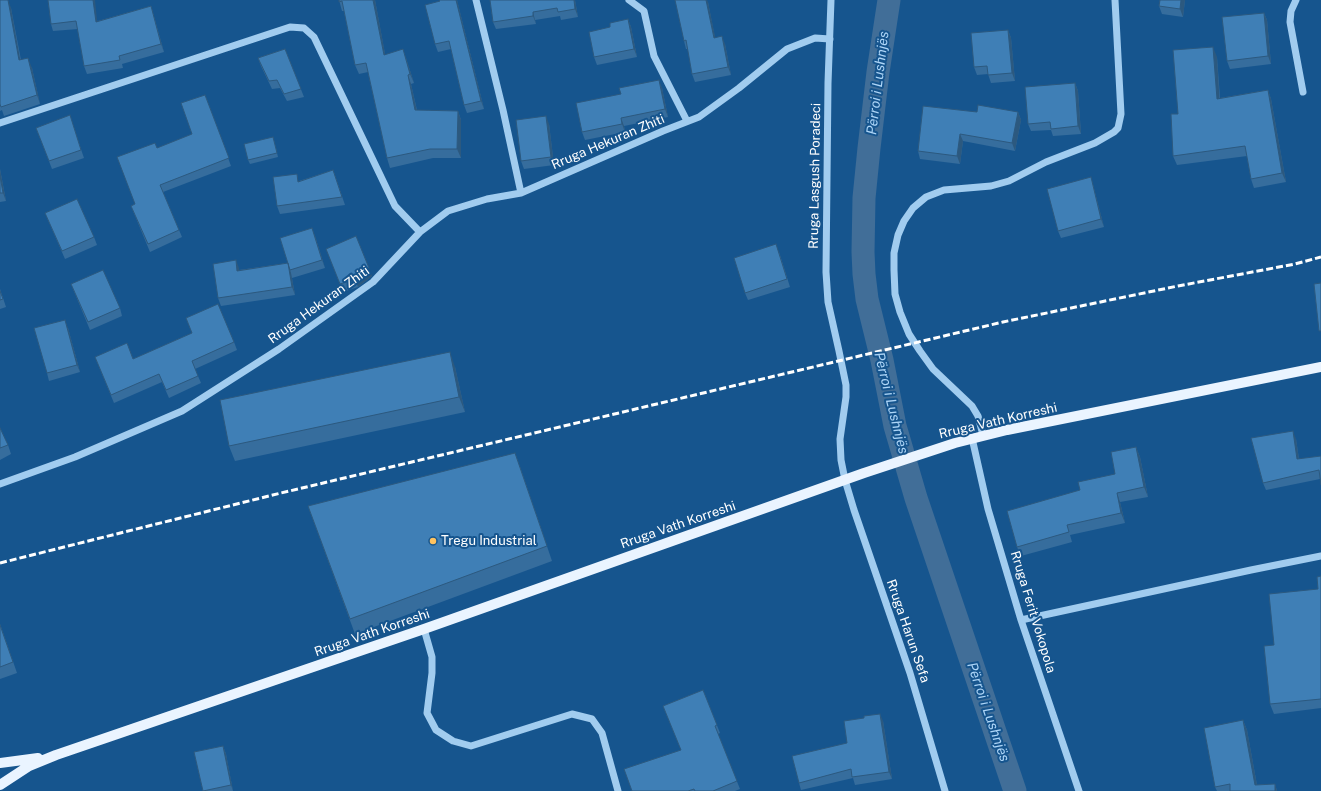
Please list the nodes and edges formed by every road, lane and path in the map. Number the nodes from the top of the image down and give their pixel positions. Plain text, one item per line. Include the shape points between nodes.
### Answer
1 (476, 0) edge
2 (629, 0) edge
3 (831, 0) edge
4 (1115, 0) edge
5 (1296, 0) edge
6 (830, 39) junction
7 (1303, 92) dead end
8 (687, 121) junction
9 (0, 123) edge
10 (521, 193) junction
11 (420, 232) junction
12 (1321, 367) edge
13 (983, 435) junction
14 (972, 438) junction
15 (845, 480) junction
16 (0, 484) edge
17 (1321, 556) edge
18 (1021, 620) junction
19 (424, 629) junction
20 (56, 755) junction
21 (0, 763) edge
22 (0, 785) edge
23 (618, 791) edge
24 (945, 791) edge
25 (1079, 791) edge

1 - 10 street via 504,110
2 - 8 street via 644,11 654,56
3 - 6 street, Rruga Lasgush Poradeci
4 - 13 street via 1121,114 1118,128 1095,143 1046,162 1009,181 991,186 944,190 926,197 913,208 898,235 894,253 895,294 909,334 933,369 972,406 978,416
5 - 7 street via 1290,22
6 - 8 street, Rruga Hekuran Zhiti via 815,38 786,50 699,117
6 - 15 street, Rruga Lasgush Poradeci via 826,272 828,302 846,385 840,449
8 - 10 street, Rruga Hekuran Zhiti
9 - 11 street via 290,27 304,28 314,37 395,206
10 - 11 street, Rruga Hekuran Zhiti via 487,199 448,212
11 - 16 street, Rruga Hekuran Zhiti via 373,282 279,349 182,412 75,458
12 - 13 main road, Rruga Vath Korreshi
13 - 14 main road, Rruga Vath Korreshi
14 - 15 main road, Rruga Vath Korreshi
14 - 18 street, Rruga Ferit Vokopola via 988,509
15 - 19 main road, Rruga Vath Korreshi
15 - 24 street, Rruga Harun Sefa via 910,673
17 - 18 street
18 - 25 street, Rruga Ferit Vokopola
19 - 20 main road, Rruga Vath Korreshi
19 - 23 street via 432,657 427,713 436,730 453,741 471,746 572,714 592,719 602,733
20 - 21 main road, Rruga Vath Korreshi
20 - 22 main road, Rruga Vath Korreshi via 21,770

